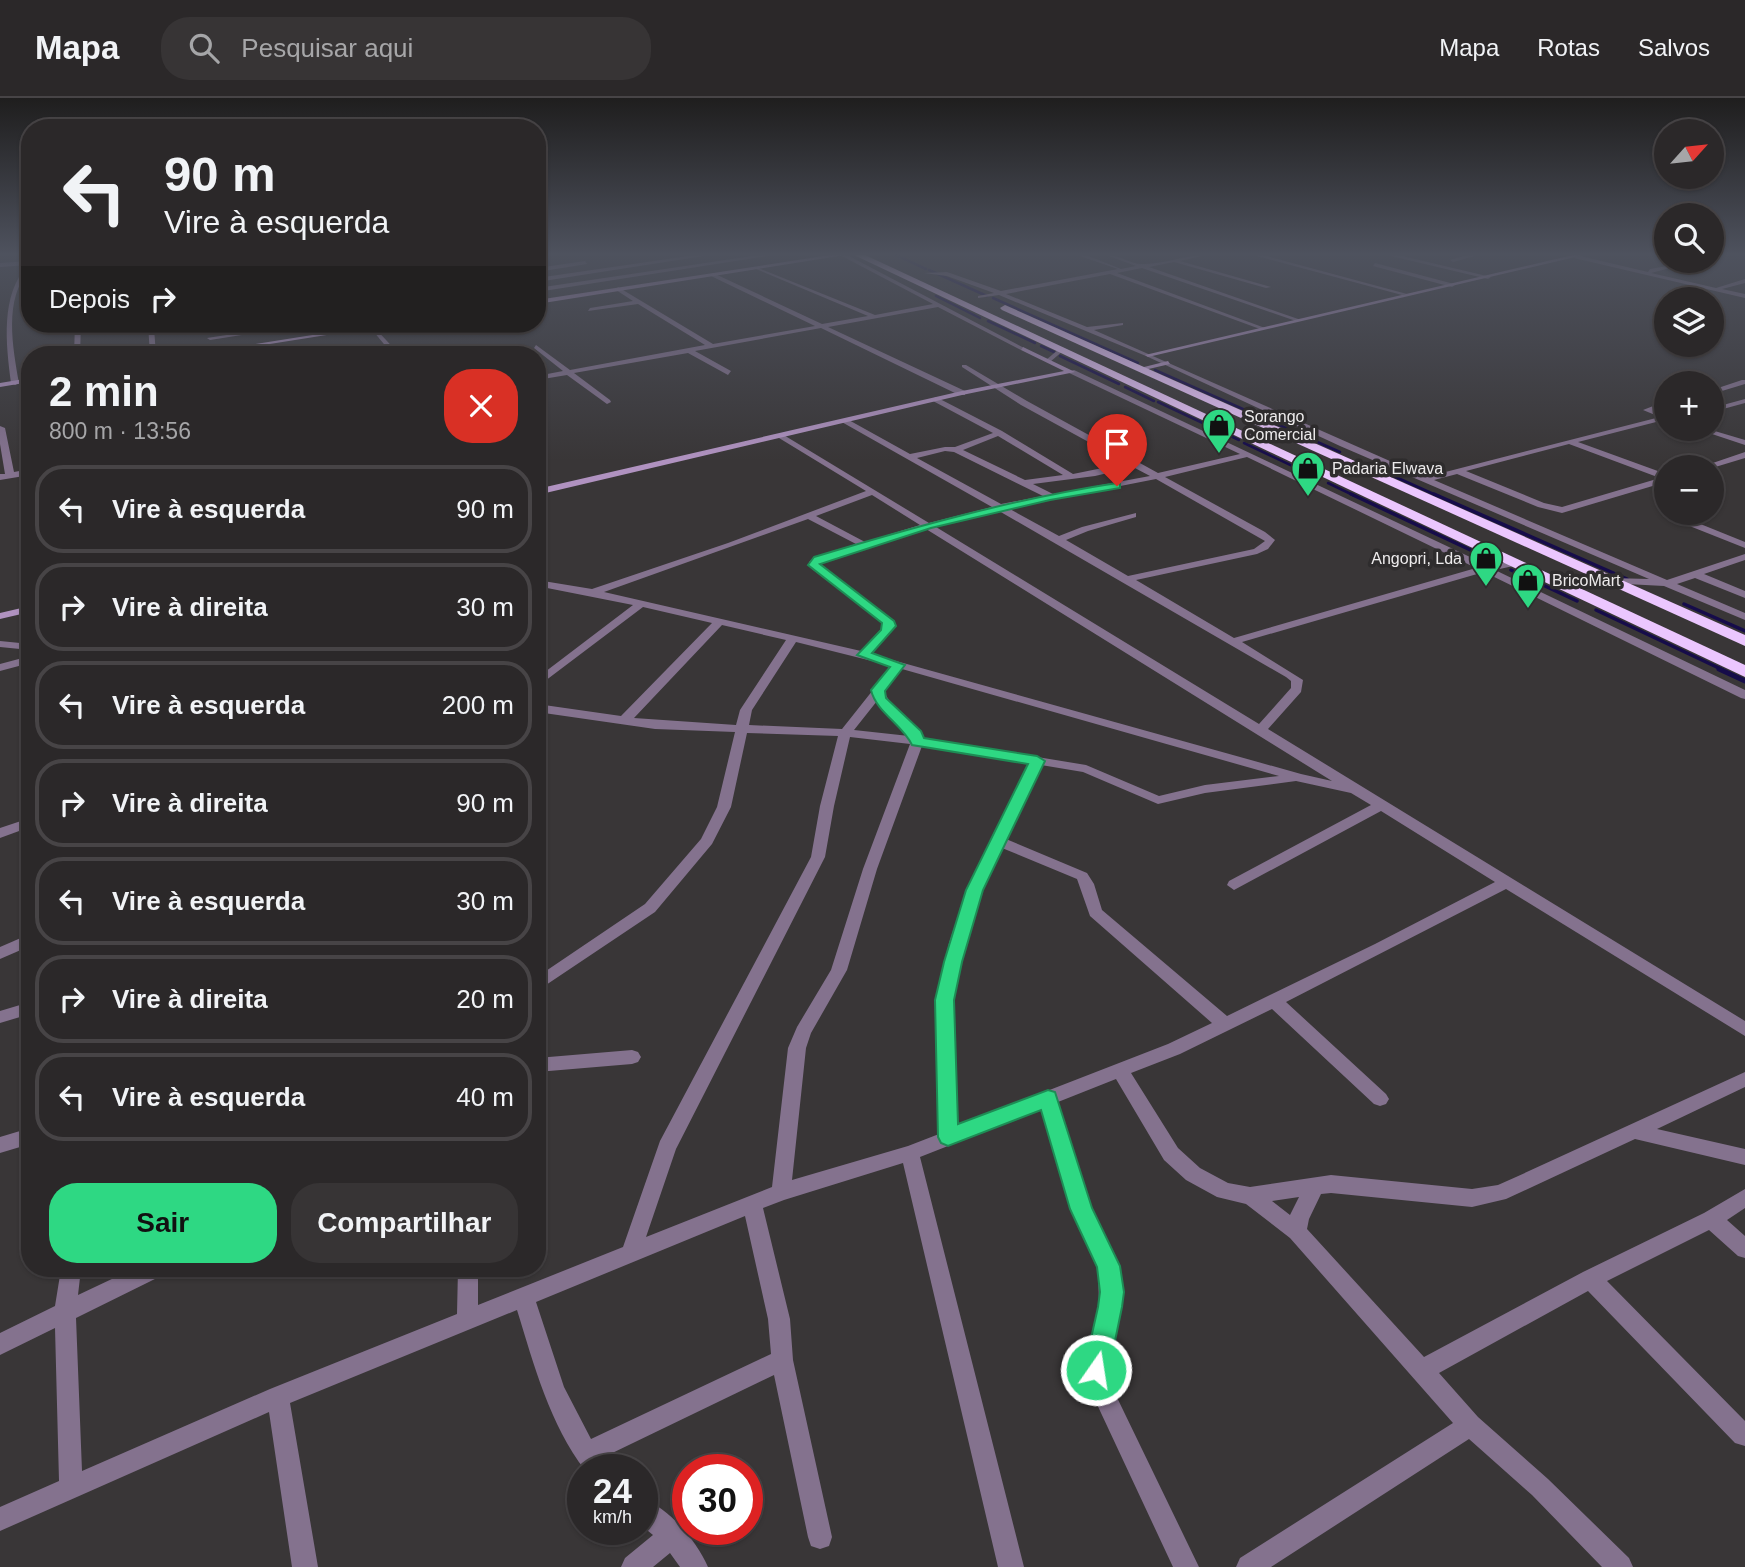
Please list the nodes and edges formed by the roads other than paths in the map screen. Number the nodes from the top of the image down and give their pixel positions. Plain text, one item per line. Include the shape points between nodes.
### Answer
1 (10, 324) edge
2 (674, 324) edge
3 (817, 324) edge
4 (836, 324) edge
5 (978, 324) edge
6 (1004, 324) edge
7 (1039, 324) edge
8 (1075, 324) edge
9 (1121, 324) dead end
10 (1250, 324) edge
11 (1282, 324) edge
12 (822, 326) junction
13 (1262, 328) junction
14 (1088, 329) junction
15 (208, 333) edge
16 (245, 333) edge
17 (332, 333) edge
18 (377, 333) edge
19 (210, 338) junction
20 (1046, 343) junction
21 (213, 346) edge
22 (248, 346) edge
23 (389, 346) edge
24 (712, 346) junction
25 (1023, 349) junction
26 (1061, 350) junction
27 (690, 351) junction
28 (546, 355) edge
29 (1149, 355) junction
30 (1048, 361) junction
31 (1168, 363) junction
32 (964, 366) dead end
33 (1140, 369) junction
34 (569, 372) junction
35 (1071, 372) junction
36 (728, 373) dead end
37 (546, 376) edge
38 (21, 382) edge
39 (1745, 382) edge
40 (15, 383) junction
41 (1131, 383) junction
42 (0, 385) edge
43 (998, 387) junction
44 (1104, 388) junction
45 (1724, 388) edge
46 (962, 393) junction
47 (936, 399) junction
48 (1166, 400) junction
49 (1745, 401) edge
50 (607, 402) dead end
51 (1138, 405) junction
52 (1724, 407) edge
53 (1654, 420) edge
54 (844, 421) junction
55 (1, 428) edge
56 (999, 433) junction
57 (1745, 435) edge
58 (782, 436) junction
59 (1724, 436) edge
60 (1733, 439) junction
61 (1251, 440) junction
62 (1570, 442) junction
63 (1745, 443) edge
64 (1225, 446) junction
65 (956, 450) junction
66 (3, 455) edge
67 (1246, 455) junction
68 (1745, 455) edge
69 (909, 457) junction
70 (1724, 461) edge
71 (1134, 464) junction
72 (1458, 471) junction
73 (1654, 474) edge
74 (5, 476) edge
75 (1071, 476) junction
76 (1156, 476) junction
77 (1333, 478) junction
78 (1427, 479) junction
79 (1654, 482) edge
80 (1024, 483) junction
81 (1310, 484) junction
82 (546, 490) edge
83 (872, 492) junction
84 (1050, 496) junction
85 (1002, 508) junction
86 (807, 515) junction
87 (1133, 515) dead end
88 (1695, 525) edge
89 (927, 526) junction
90 (1059, 540) junction
91 (864, 545) junction
92 (1745, 545) edge
93 (1745, 557) edge
94 (1514, 563) junction
95 (1484, 569) junction
96 (1697, 575) junction
97 (1127, 579) junction
98 (1611, 581) junction
99 (1669, 583) junction
100 (546, 584) edge
101 (592, 592) junction
102 (1745, 595) edge
103 (640, 604) junction
104 (1675, 609) junction
105 (21, 611) edge
106 (0, 616) edge
107 (1745, 617) edge
108 (719, 622) junction
109 (793, 638) junction
110 (1235, 641) junction
111 (1745, 641) edge
112 (0, 645) edge
113 (21, 646) edge
114 (864, 655) junction
115 (21, 662) edge
116 (899, 665) junction
117 (0, 668) edge
118 (1745, 672) edge
119 (546, 677) edge
120 (878, 690) junction
121 (1745, 695) edge
122 (546, 709) edge
123 (624, 721) junction
124 (740, 729) junction
125 (1259, 731) junction
126 (845, 733) junction
127 (917, 741) junction
128 (1037, 761) junction
129 (1299, 778) junction
130 (1358, 790) junction
131 (1382, 805) junction
132 (21, 825) edge
133 (0, 833) edge
134 (997, 841) junction
135 (1506, 883) junction
136 (1234, 885) dead end
137 (21, 944) edge
138 (0, 953) edge
139 (546, 979) edge
140 (1273, 1000) junction
141 (21, 1011) edge
142 (0, 1017) edge
143 (1225, 1024) junction
144 (1745, 1030) edge
145 (632, 1057) dead end
146 (546, 1064) edge
147 (1120, 1070) junction
148 (1745, 1079) edge
149 (1048, 1098) junction
150 (1380, 1099) dead end
151 (1637, 1132) junction
152 (948, 1137) junction
153 (21, 1139) edge
154 (0, 1145) edge
155 (910, 1153) junction
156 (1745, 1157) edge
157 (1314, 1188) junction
158 (781, 1192) junction
159 (1250, 1196) junction
160 (1745, 1198) edge
161 (752, 1204) junction
162 (1712, 1219) junction
163 (1297, 1232) junction
164 (1745, 1249) edge
165 (632, 1252) junction
166 (70, 1277) edge
167 (137, 1277) edge
168 (468, 1277) edge
169 (1590, 1279) junction
170 (524, 1298) junction
171 (65, 1311) junction
172 (467, 1321) junction
173 (0, 1344) edge
174 (782, 1360) junction
175 (1423, 1370) junction
176 (278, 1397) junction
177 (1471, 1425) junction
178 (1742, 1435) dead end
179 (588, 1454) edge
180 (608, 1454) edge
181 (71, 1488) junction
182 (0, 1519) edge
183 (658, 1523) edge
184 (672, 1535) joint
185 (820, 1537) dead end
186 (679, 1545) edge
187 (305, 1567) edge
188 (634, 1567) edge
189 (695, 1567) edge
190 (1010, 1567) edge
191 (1186, 1567) edge
192 (1249, 1567) edge
193 (1620, 1567) edge

1 - 40 street
2 - 24 street
3 - 12 street
4 - 12 street
5 - 25 street
6 - 20 highway
7 - 33 highway
8 - 14 street
9 - 14 street
10 - 13 street
11 - 13 street
12 - 24 street
12 - 46 street
13 - 29 street
14 - 29 street
15 - 19 street
16 - 19 street
17 - 22 street
18 - 23 street
19 - 21 street
20 - 25 street
20 - 26 highway
24 - 27 street
25 - 30 street
26 - 30 street
26 - 41 highway
27 - 34 street
27 - 36 street
28 - 34 street
29 - 31 street
30 - 35 street
31 - 33 street
31 - 78 street
32 - 43 street
33 - 98 highway
34 - 37 street
34 - 50 street
35 - 43 street
35 - 44 street
38 - 40 street
39 - 45 street
40 - 42 street
41 - 44 street
41 - 48 highway
43 - 46 street
43 - 71 street
44 - 51 street
46 - 47 street
47 - 54 street
47 - 56 street
48 - 51 street
48 - 61 highway
49 - 52 street
51 - 64 street
53 - 62 street
54 - 58 street
54 - 69 street
55 - 66 street
56 - 65 street
56 - 75 street
57 - 60 street
58 - 82 street
58 - 83 street
59 - 60 street
60 - 63 street
61 - 64 street
61 - 77 highway
62 - 72 street
62 - 73 street
64 - 67 street
65 - 69 street
65 - 80 street
66 - 74 street
67 - 76 street
67 - 81 street
68 - 70 street
69 - 85 street
71 - 75 street
71 - 76 street
72 - 78 street
72 - 79 street via 1562,510
75 - 80 street
76 - 84 street
76 - 97 street via 1262,534 1269,543 1256,551
77 - 81 street
77 - 94 highway
78 - 99 street
80 - 84 street
81 - 95 street
83 - 86 street
83 - 89 street
84 - 85 street
85 - 89 street
85 - 90 street
86 - 91 street
86 - 101 street
87 - 90 street
88 - 92 street
89 - 91 street
89 - 125 street
90 - 97 street
91 - 114 street via 818,559 814,565 888,621 886,633
93 - 96 street
94 - 95 street
94 - 118 highway
95 - 110 street
95 - 121 street
96 - 99 street
96 - 102 street
97 - 110 street
98 - 99 street
98 - 104 highway
99 - 104 street
99 - 107 street
100 - 101 street
101 - 103 street
103 - 108 street
103 - 119 street
104 - 111 highway
105 - 106 street
108 - 109 street
108 - 123 street
109 - 114 street
109 - 124 street via 752,699
110 - 125 street via 1299,685
112 - 113 street
114 - 116 street
115 - 117 street
116 - 120 street
116 - 129 street
120 - 126 street
120 - 127 street via 885,707 910,727
122 - 123 street
123 - 124 street
124 - 126 street
124 - 139 street via 724,807 707,841 650,908
125 - 130 street
126 - 127 street
126 - 165 street via 818,857 667,1147
127 - 128 street
127 - 158 street via 839,970 797,1048
128 - 129 street via 1086,769 1158,800 1223,786
128 - 134 street
129 - 130 street
130 - 131 street
131 - 135 street
131 - 136 street
132 - 133 street
134 - 143 street via 1082,876 1095,912
134 - 152 street via 974,890 944,1000
135 - 140 street
135 - 144 street
137 - 138 street
140 - 143 street
140 - 150 street
141 - 142 street
143 - 147 street
145 - 146 street
147 - 149 street
147 - 159 street via 1179,1162 1224,1191
148 - 151 street
149 - 152 street
149 - 191 street via 1081,1209 1108,1266 1112,1292 1096,1370 1098,1384
151 - 156 street
151 - 157 street via 1523,1184 1472,1198 1331,1184
152 - 155 street
153 - 154 street
155 - 158 street
155 - 190 street
157 - 159 street
157 - 163 street
158 - 161 street
159 - 163 street
160 - 162 street
161 - 165 street
161 - 174 street via 779,1319
162 - 164 street
162 - 169 street
163 - 175 street
165 - 170 street
166 - 171 street
167 - 171 street
168 - 172 street
169 - 175 street
169 - 178 street
170 - 172 street
170 - 179 street via 555,1399
171 - 173 street
171 - 181 street
172 - 176 street
174 - 180 street
174 - 185 street
175 - 177 street
176 - 181 street
176 - 187 street
177 - 192 street
177 - 193 street
181 - 182 street
183 - 184 street
184 - 188 street
186 - 189 street

